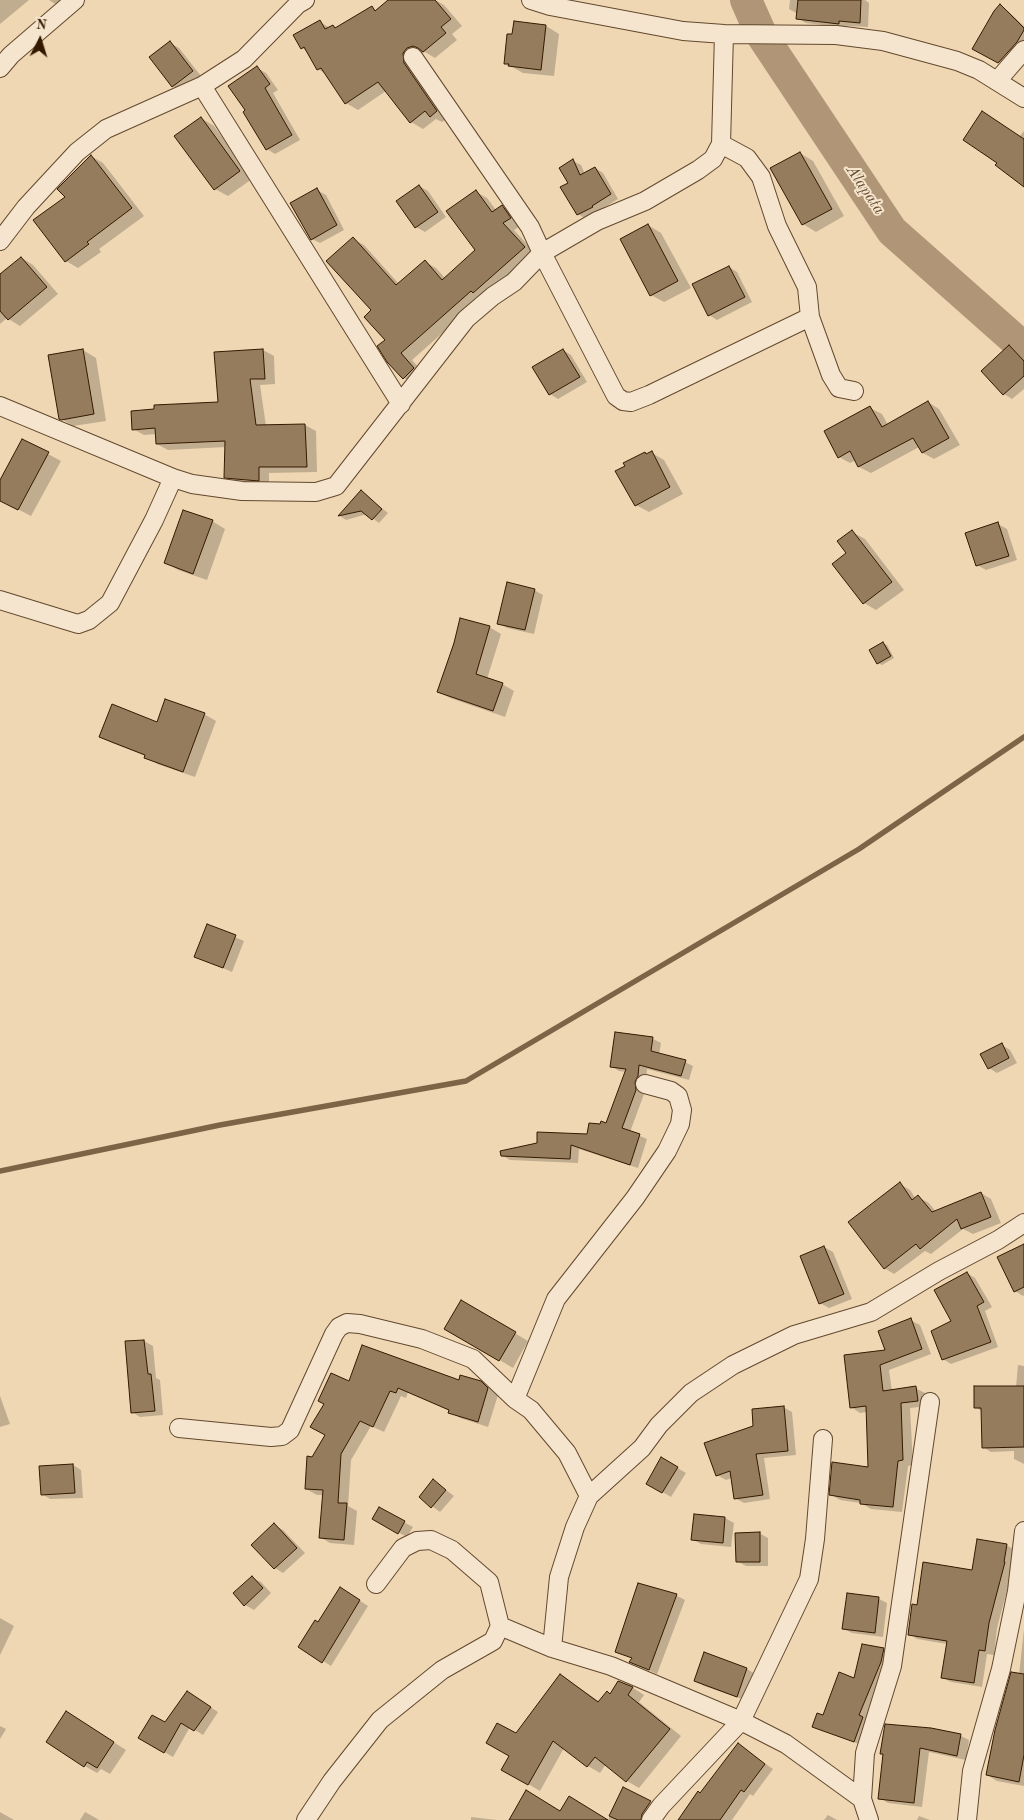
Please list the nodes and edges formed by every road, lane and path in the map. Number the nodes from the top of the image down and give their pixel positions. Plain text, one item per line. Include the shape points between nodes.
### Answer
1 (75, 0) edge
2 (305, 0) edge
3 (531, 0) edge
4 (724, 34) junction
5 (1024, 50) edge
6 (413, 57) dead end
7 (0, 68) edge
8 (997, 81) junction
9 (202, 86) junction
10 (1024, 98) edge
11 (721, 144) junction
12 (0, 241) edge
13 (542, 253) junction
14 (810, 318) junction
15 (854, 391) dead end
16 (401, 404) junction
17 (0, 406) edge
18 (173, 478) junction
19 (0, 600) edge
20 (645, 1084) dead end
21 (1024, 1223) edge
22 (515, 1399) junction
23 (930, 1402) dead end
24 (179, 1428) dead end
25 (823, 1439) dead end
26 (588, 1496) junction
27 (1024, 1531) edge
28 (376, 1584) dead end
29 (500, 1626) junction
30 (552, 1648) junction
31 (741, 1721) junction
32 (862, 1799) junction
33 (306, 1820) edge
34 (651, 1820) edge
35 (869, 1820) edge
36 (967, 1820) edge

1 - 7 street via 17,49
2 - 9 street via 244,59
3 - 4 street via 636,23
4 - 8 street via 836,35 883,41 957,61
4 - 11 street
5 - 8 street
6 - 13 street via 530,227
8 - 10 street
9 - 12 street via 106,129 77,152 26,207
9 - 16 street
11 - 13 street via 714,159 698,170
11 - 14 street via 747,158 761,177 777,226 808,287
13 - 14 street via 616,396 623,401 630,402 649,395
13 - 16 street via 514,282 466,319
14 - 15 street via 831,375 839,388
16 - 18 street via 336,486 316,492 242,491
17 - 18 street
18 - 19 street via 110,603 89,620 78,624
20 - 22 street via 678,1096 682,1110 680,1124 667,1151 635,1198 556,1299
21 - 26 street via 871,1312 794,1335 733,1364 691,1393 659,1425 642,1448
22 - 24 street via 473,1359 422,1339 347,1323 334,1334 290,1430 282,1436 271,1438
22 - 26 street via 531,1410 567,1453
23 - 32 street via 892,1666 865,1753
25 - 31 street via 809,1579
26 - 30 street via 559,1577
27 - 36 street via 1017,1591 1001,1669 972,1771
28 - 29 street via 403,1548 418,1541 431,1540 452,1550 489,1582
29 - 30 street
29 - 33 street via 493,1641 442,1670 380,1720
30 - 31 street via 611,1666
31 - 32 street via 786,1744
31 - 34 street
32 - 35 street

